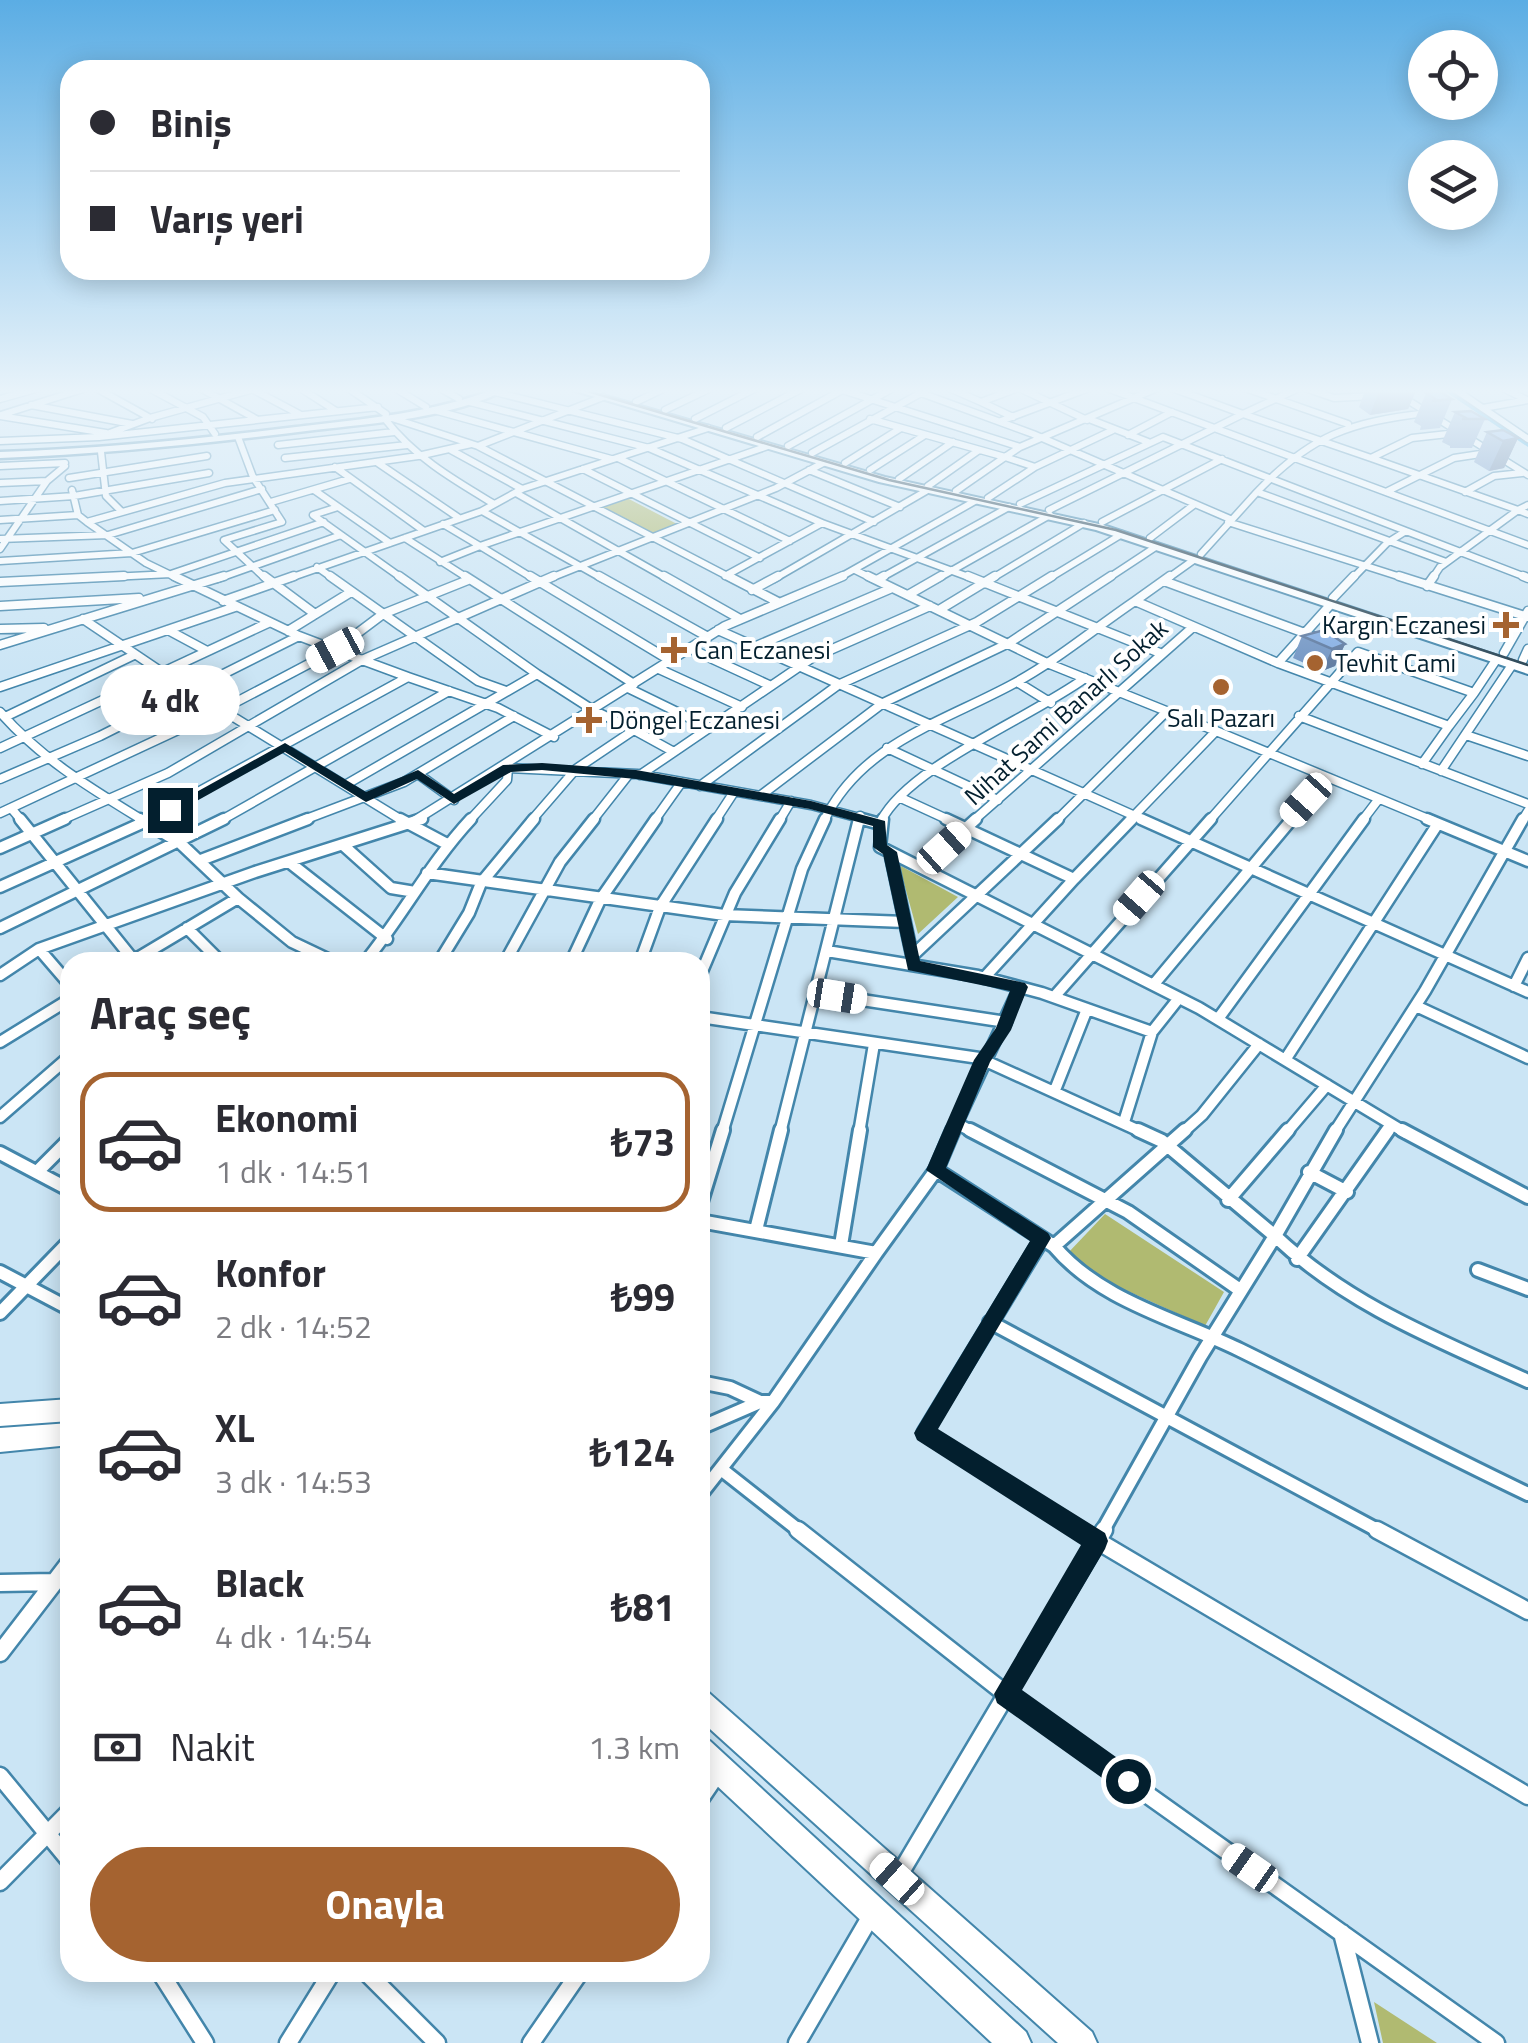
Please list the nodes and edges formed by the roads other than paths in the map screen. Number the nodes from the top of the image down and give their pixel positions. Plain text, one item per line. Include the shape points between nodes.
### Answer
1 (45, 483) edge
2 (70, 483) edge
3 (104, 483) edge
4 (146, 483) edge
5 (225, 483) edge
6 (258, 483) edge
7 (337, 483) edge
8 (354, 483) edge
9 (408, 483) edge
10 (461, 483) edge
11 (506, 483) edge
12 (539, 483) edge
13 (546, 483) edge
14 (610, 483) edge
15 (662, 483) edge
16 (669, 483) edge
17 (729, 483) edge
18 (784, 483) edge
19 (790, 483) edge
20 (842, 483) edge
21 (908, 483) edge
22 (913, 483) edge
23 (933, 483) edge
24 (968, 483) edge
25 (1010, 483) edge
26 (1062, 483) edge
27 (1103, 483) edge
28 (1142, 483) edge
29 (1172, 483) edge
30 (1265, 483) edge
31 (1284, 483) edge
32 (1364, 483) edge
33 (1405, 483) edge
34 (1441, 483) edge
35 (1481, 483) edge
36 (218, 485) joint
37 (927, 488) junction
38 (262, 489) junction
39 (105, 490) junction
40 (314, 490) junction
41 (1158, 490) junction
42 (519, 491) junction
43 (956, 492) junction
44 (1257, 492) junction
45 (1387, 492) junction
46 (1465, 492) junction
47 (630, 494) junction
48 (74, 496) junction
49 (757, 496) junction
50 (988, 498) junction
51 (34, 500) junction
52 (975, 501) junction
53 (0, 502) edge
54 (494, 504) junction
55 (1195, 504) junction
56 (1528, 504) edge
57 (273, 506) junction
58 (1014, 506) junction
59 (338, 507) junction
60 (594, 507) junction
61 (900, 507) junction
62 (723, 509) junction
63 (1518, 510) junction
64 (482, 511) junction
65 (122, 512) junction
66 (1050, 513) junction
67 (1528, 514) edge
68 (78, 515) junction
69 (459, 518) junction
70 (22, 519) junction
71 (1230, 519) junction
72 (0, 520) edge
73 (559, 520) junction
74 (88, 522) junction
75 (324, 522) junction
76 (688, 522) junction
77 (874, 522) junction
78 (1102, 522) junction
79 (822, 523) junction
80 (1084, 523) junction
81 (443, 524) junction
82 (424, 530) junction
83 (1491, 530) junction
84 (1406, 531) junction
85 (519, 533) junction
86 (1122, 534) junction
87 (341, 535) junction
88 (854, 535) junction
89 (108, 536) junction
90 (650, 537) junction
91 (404, 538) junction
92 (4, 539) edge
93 (790, 541) junction
94 (1153, 542) junction
95 (390, 543) junction
96 (1387, 543) junction
97 (1528, 545) edge
98 (480, 546) junction
99 (894, 549) junction
100 (0, 550) edge
101 (614, 550) junction
102 (1460, 551) junction
103 (233, 552) junction
104 (361, 552) junction
105 (132, 553) junction
106 (1198, 557) junction
107 (760, 558) junction
108 (917, 558) junction
109 (0, 561) edge
110 (440, 562) junction
111 (1446, 562) junction
112 (1364, 566) junction
113 (252, 567) junction
114 (316, 567) junction
115 (576, 567) junction
116 (855, 570) junction
117 (950, 570) junction
118 (170, 574) junction
119 (725, 576) junction
120 (1528, 578) edge
121 (468, 580) junction
122 (877, 580) junction
123 (1164, 581) junction
124 (0, 582) edge
125 (540, 582) junction
126 (988, 582) junction
127 (272, 584) junction
128 (1426, 586) junction
129 (194, 587) junction
130 (892, 588) junction
131 (752, 590) junction
132 (351, 592) junction
133 (908, 595) junction
134 (1020, 595) junction
135 (156, 598) junction
136 (428, 598) junction
137 (500, 598) junction
138 (223, 601) junction
139 (1135, 601) junction
140 (1332, 601) junction
141 (778, 602) junction
142 (0, 606) edge
143 (930, 606) junction
144 (234, 607) junction
145 (940, 610) junction
146 (1060, 610) junction
147 (315, 614) junction
148 (383, 614) junction
149 (1527, 614) edge
150 (456, 617) junction
151 (83, 619) junction
152 (740, 619) junction
153 (268, 623) junction
154 (971, 625) junction
155 (1100, 626) junction
156 (1193, 626) junction
157 (57, 627) junction
158 (0, 629) edge
159 (168, 630) junction
160 (718, 630) junction
161 (288, 631) junction
162 (1302, 632) junction
163 (412, 635) junction
164 (299, 636) junction
165 (708, 637) junction
166 (1320, 639) edge
167 (1009, 643) junction
168 (0, 645) edge
169 (1339, 645) edge
170 (120, 647) junction
171 (754, 647) junction
172 (692, 648) junction
173 (335, 650) junction
174 (207, 651) junction
175 (1358, 652) junction
176 (1160, 653) junction
177 (134, 655) junction
178 (362, 660) junction
179 (1517, 660) edge
180 (671, 661) junction
181 (1047, 663) junction
182 (1278, 664) junction
183 (798, 668) junction
184 (659, 669) junction
185 (163, 674) junction
186 (537, 674) junction
187 (408, 677) junction
188 (1085, 678) junction
189 (1330, 681) junction
190 (1018, 682) junction
191 (838, 685) junction
192 (631, 686) junction
193 (771, 686) junction
194 (0, 687) edge
195 (190, 691) junction
196 (449, 691) junction
197 (506, 691) junction
198 (1114, 692) junction
199 (1474, 693) junction
200 (482, 702) junction
201 (1052, 703) junction
202 (883, 704) junction
203 (742, 707) junction
204 (223, 709) junction
205 (593, 710) junction
206 (1166, 712) junction
207 (3, 714) edge
208 (514, 716) junction
209 (1299, 716) junction
210 (250, 726) junction
211 (930, 726) junction
212 (1449, 726) junction
213 (710, 728) junction
214 (634, 730) junction
215 (1216, 731) junction
216 (1466, 735) junction
217 (554, 736) junction
218 (24, 739) junction
219 (973, 746) junction
220 (285, 747) junction
221 (0, 748) edge
222 (888, 748) junction
223 (674, 752) junction
224 (1268, 754) junction
225 (1528, 756) edge
226 (49, 759) junction
227 (1422, 764) junction
228 (318, 766) junction
229 (508, 768) junction
230 (576, 768) junction
231 (933, 770) junction
232 (1030, 770) junction
233 (1441, 771) junction
234 (418, 774) junction
235 (635, 774) junction
236 (1326, 778) junction
237 (0, 779) edge
238 (76, 780) junction
239 (681, 783) junction
240 (347, 784) junction
241 (700, 786) junction
242 (734, 792) junction
243 (1083, 792) junction
244 (760, 796) junction
245 (366, 798) junction
246 (901, 798) junction
247 (112, 800) junction
248 (454, 800) junction
249 (998, 800) junction
250 (1378, 800) junction
251 (790, 801) junction
252 (1528, 807) edge
253 (11, 808) junction
254 (828, 809) junction
255 (0, 813) edge
256 (860, 816) junction
257 (1136, 816) junction
258 (145, 821) junction
259 (880, 824) junction
260 (405, 826) junction
261 (1438, 826) junction
262 (967, 828) junction
263 (32, 834) junction
264 (1191, 840) junction
265 (180, 843) junction
266 (447, 844) junction
267 (343, 845) junction
268 (0, 848) edge
269 (890, 852) junction
270 (1501, 852) junction
271 (1023, 854) junction
272 (201, 860) junction
273 (54, 862) junction
274 (288, 862) junction
275 (1528, 862) edge
276 (922, 868) junction
277 (1250, 868) junction
278 (427, 872) junction
279 (1074, 878) junction
280 (481, 882) junction
281 (222, 884) junction
282 (0, 887) edge
283 (77, 891) junction
284 (416, 892) junction
285 (541, 892) junction
286 (979, 894) junction
287 (1310, 894) junction
288 (238, 898) junction
289 (600, 900) junction
290 (660, 907) junction
291 (724, 916) junction
292 (787, 919) junction
293 (834, 920) junction
294 (1034, 921) junction
295 (905, 922) junction
296 (1374, 922) junction
297 (104, 926) junction
298 (0, 928) edge
299 (187, 928) junction
300 (387, 939) junction
301 (39, 949) junction
302 (828, 951) junction
303 (1093, 951) junction
304 (125, 952) edge
305 (149, 952) edge
306 (211, 952) edge
307 (313, 952) edge
308 (375, 952) edge
309 (445, 952) edge
310 (510, 952) edge
311 (576, 952) edge
312 (644, 952) edge
313 (710, 952) edge
314 (1446, 954) junction
315 (1528, 958) edge
316 (913, 961) junction
317 (60, 973) edge
318 (0, 974) edge
319 (984, 978) junction
320 (1154, 984) junction
321 (1514, 986) junction
322 (1020, 987) junction
323 (816, 992) junction
324 (1528, 992) edge
325 (1054, 997) junction
326 (1180, 998) junction
327 (60, 1005) edge
328 (1416, 1006) junction
329 (1087, 1009) junction
330 (710, 1019) edge
331 (1218, 1019) junction
332 (1006, 1022) junction
333 (0, 1026) edge
334 (752, 1026) junction
335 (1152, 1032) junction
336 (806, 1035) junction
337 (4, 1039) edge
338 (874, 1044) junction
339 (1260, 1044) junction
340 (1528, 1058) edge
341 (983, 1060) junction
342 (1285, 1060) junction
343 (60, 1065) edge
344 (1327, 1085) junction
345 (1056, 1090) junction
346 (1356, 1103) junction
347 (0, 1117) edge
348 (1124, 1122) junction
349 (956, 1123) junction
350 (1392, 1125) junction
351 (1169, 1146) junction
352 (60, 1149) edge
353 (0, 1153) edge
354 (936, 1170) junction
355 (710, 1171) edge
356 (37, 1172) junction
357 (1309, 1172) junction
358 (60, 1185) edge
359 (1347, 1192) junction
360 (1528, 1198) edge
361 (1105, 1200) junction
362 (1228, 1200) junction
363 (710, 1223) edge
364 (756, 1230) junction
365 (1274, 1236) junction
366 (1048, 1242) junction
367 (841, 1244) junction
368 (60, 1252) edge
369 (876, 1253) junction
370 (1297, 1260) junction
371 (1478, 1270) dead end
372 (0, 1272) edge
373 (26, 1285) junction
374 (1528, 1288) edge
375 (1240, 1290) junction
376 (60, 1304) edge
377 (0, 1313) edge
378 (990, 1322) junction
379 (1213, 1336) junction
380 (1528, 1381) edge
381 (710, 1384) edge
382 (767, 1402) junction
383 (60, 1405) edge
384 (0, 1415) edge
385 (1167, 1417) junction
386 (710, 1424) edge
387 (60, 1435) edge
388 (0, 1440) edge
389 (721, 1469) junction
390 (710, 1483) edge
391 (1528, 1494) edge
392 (1096, 1541) junction
393 (60, 1574) edge
394 (54, 1582) junction
395 (0, 1583) edge
396 (1528, 1610) edge
397 (0, 1653) edge
398 (1006, 1694) junction
399 (710, 1711) edge
400 (710, 1760) edge
401 (0, 1776) edge
402 (1528, 1796) edge
403 (60, 1822) edge
404 (49, 1834) junction
405 (60, 1848) edge
406 (897, 1879) junction
407 (0, 1882) edge
408 (873, 1912) junction
409 (1342, 1934) junction
410 (166, 1982) edge
411 (326, 1982) edge
412 (376, 1982) edge
413 (573, 1982) edge
414 (204, 2043) edge
415 (288, 2043) edge
416 (437, 2043) edge
417 (531, 2043) edge
418 (797, 2043) edge
419 (1014, 2043) edge
420 (1081, 2043) edge
421 (1370, 2043) edge
422 (1496, 2043) edge

1 - 51 street
2 - 48 street
3 - 39 street
4 - 39 street
5 - 36 street
6 - 38 street
7 - 40 street
8 - 82 street
9 - 69 street
10 - 54 street
11 - 42 street
12 - 42 street
13 - 60 street
14 - 47 street
15 - 47 street
16 - 62 street
17 - 49 street
18 - 49 street
19 - 77 street
20 - 61 street
21 - 37 main road
22 - 37 main road
23 - 37 street
24 - 43 street
25 - 50 street
26 - 58 street
27 - 66 street
28 - 41 street
29 - 41 street
30 - 44 street
31 - 84 street
32 - 45 street
33 - 45 street
34 - 46 street
35 - 46 street
36 - 65 street
37 - 43 main road
37 - 52 main road
37 - 61 street
38 - 57 street
38 - 89 street
39 - 48 street
39 - 65 street
40 - 57 street
40 - 59 street
41 - 55 street
41 - 78 street
42 - 54 street
42 - 73 street
43 - 50 main road
44 - 71 street
44 - 96 street
45 - 83 street
46 - 63 street
47 - 60 street
47 - 76 street
48 - 51 street
48 - 68 street
49 - 62 street
49 - 79 street
50 - 58 main road
51 - 53 street
51 - 70 street
52 - 58 main road
52 - 99 street
54 - 64 street
55 - 71 street
55 - 94 street
56 - 63 street
57 - 103 street via 282,522 224,540
57 - 105 street
58 - 66 main road
58 - 108 street
59 - 75 street via 313,515
59 - 95 street
60 - 73 street
60 - 90 street
61 - 77 street
62 - 76 street
62 - 93 street
63 - 67 street
63 - 83 street
64 - 69 street
64 - 85 street
65 - 74 street
66 - 78 main road
66 - 80 main road
66 - 117 street
68 - 70 street
68 - 74 street
69 - 81 street
70 - 72 street
70 - 92 street
71 - 106 street
71 - 112 street
73 - 85 street
73 - 101 street
74 - 89 street
75 - 87 street
75 - 103 street
76 - 90 street
76 - 107 street
77 - 88 street
78 - 94 main road
79 - 88 street
79 - 93 street
80 - 86 main road
80 - 126 street
81 - 82 street
81 - 98 street
82 - 91 street
83 - 97 street
83 - 102 street
84 - 96 street
84 - 102 street
85 - 98 street
85 - 115 street
86 - 94 main road
86 - 134 street
87 - 104 street
87 - 113 street
88 - 99 street
88 - 131 street
89 - 92 street
89 - 105 street
90 - 101 street
90 - 119 street
91 - 95 street
91 - 110 street
92 - 100 street
93 - 107 street
94 - 106 main road
94 - 146 street
95 - 104 street
96 - 111 street
96 - 112 street
98 - 110 street
98 - 125 street
99 - 108 street
99 - 116 street
101 - 115 street
101 - 152 street
102 - 111 street
102 - 120 street
103 - 113 street
103 - 118 street
104 - 114 street
104 - 136 street
105 - 109 street
105 - 118 street
106 - 123 street
106 - 140 main road
107 - 119 street
108 - 117 street
108 - 122 street
110 - 121 street
111 - 128 street
112 - 128 street
112 - 140 street
113 - 127 street
113 - 129 street
114 - 127 street
114 - 132 street
115 - 125 street
115 - 165 street
116 - 122 street
116 - 141 street
117 - 126 street
117 - 133 street
118 - 124 street
118 - 129 street
119 - 131 street
121 - 136 street
121 - 137 street
122 - 130 street
123 - 139 street
123 - 162 street
125 - 137 street
125 - 180 street
126 - 134 street
126 - 145 street
127 - 138 street
127 - 147 street
128 - 149 street
129 - 135 street
129 - 138 street
130 - 133 street
130 - 171 street
131 - 141 street
132 - 147 street
132 - 148 street
133 - 143 street
134 - 146 street
134 - 154 street
135 - 142 street
135 - 151 street
136 - 148 street
136 - 150 street
137 - 150 street
137 - 192 street
138 - 144 street
139 - 155 street
139 - 156 street
140 - 162 street
140 - 179 main road
141 - 152 street
143 - 145 street
143 - 183 street
144 - 153 street
144 - 159 street
145 - 154 street
146 - 155 street
146 - 167 street
147 - 161 street
148 - 163 street
148 - 173 street
149 - 179 street
150 - 163 street
150 - 186 street
151 - 157 street
151 - 170 street
152 - 160 street
153 - 161 street
153 - 174 street
154 - 167 street
154 - 191 street
155 - 176 street
155 - 181 street
156 - 176 street, Nihat Sami Banarlı Sokak
156 - 182 street
157 - 158 street
157 - 168 street
159 - 170 street
159 - 174 street
160 - 165 street
160 - 171 street
161 - 164 street
162 - 166 street
162 - 182 street
163 - 178 street
163 - 197 street via 478,681
164 - 173 street
164 - 195 street
165 - 172 street
167 - 181 street
167 - 202 street
169 - 175 street
170 - 177 street
170 - 194 street
171 - 183 street
172 - 180 street
172 - 193 street
173 - 178 street
173 - 204 street
174 - 185 street
175 - 189 street
175 - 199 street
176 - 198 street, Nihat Sami Banarlı Sokak
177 - 185 street
177 - 207 street
178 - 187 street
178 - 210 street
179 - 199 street
179 - 216 street
180 - 184 street
181 - 188 street
181 - 190 street
182 - 189 street
183 - 191 street
183 - 193 street
184 - 192 street
184 - 203 street
185 - 195 street
185 - 218 street
186 - 197 street
186 - 205 street
187 - 196 street
187 - 220 street
188 - 198 street
188 - 201 street
189 - 209 street
189 - 212 street
190 - 201 street
190 - 211 street
191 - 202 street
191 - 241 street
192 - 205 street
192 - 213 street
193 - 203 street
195 - 204 street
195 - 226 street
196 - 200 street
196 - 228 street
197 - 200 street
198 - 206 street
198 - 232 street, Nihat Sami Banarlı Sokak
199 - 212 street
200 - 208 street
200 - 240 street
201 - 219 street
202 - 211 street
202 - 244 street
203 - 213 street
204 - 210 street
204 - 238 street
205 - 214 street
205 - 217 street
206 - 215 street
206 - 243 street
207 - 218 street
208 - 217 street
208 - 234 street
209 - 224 street
209 - 227 street
210 - 220 street
210 - 247 street
211 - 219 street
211 - 222 street
212 - 227 street
213 - 223 street
214 - 223 street
214 - 230 street
215 - 224 street
215 - 257 street
216 - 225 street
216 - 233 street
217 - 229 street
218 - 221 street
218 - 226 street
219 - 231 street
219 - 232 street
220 - 228 street
220 - 258 street
222 - 231 street
222 - 254 street via 839,790
223 - 235 street
224 - 236 street
224 - 264 street
226 - 237 street
226 - 238 street
227 - 233 street
228 - 240 street
228 - 265 street
229 - 230 street
229 - 248 street
229 - 266 street via 506,780
230 - 235 street
230 - 280 street
231 - 246 street
231 - 249 street
232 - 243 street
232 - 249 street, Nihat Sami Banarlı Sokak
233 - 252 street
234 - 245 street
234 - 248 street
235 - 239 street
235 - 285 street
236 - 250 street
236 - 277 street
238 - 247 street
238 - 253 street
239 - 241 street
239 - 289 street
240 - 245 street
241 - 242 street
242 - 244 street
242 - 290 street
243 - 257 street
243 - 271 street
244 - 251 street
245 - 260 street
245 - 272 street
246 - 259 street
246 - 262 street
247 - 258 street
247 - 263 street
248 - 260 street
249 - 262 street, Nihat Sami Banarlı Sokak
250 - 261 street
250 - 287 street
251 - 254 street
251 - 291 street
252 - 270 street
253 - 255 street
253 - 263 street
254 - 256 street
254 - 292 street
256 - 259 street
256 - 293 street
257 - 264 street
257 - 279 street
258 - 265 street
258 - 273 street
259 - 269 street via 880,847
260 - 266 street
260 - 267 street
261 - 270 street
261 - 296 street
262 - 271 street
262 - 276 street, Nihat Sami Banarlı Sokak
263 - 268 street
263 - 273 street
264 - 277 street
264 - 303 street
265 - 272 street
265 - 283 street
266 - 278 street
267 - 274 street
267 - 284 street via 391,888
269 - 276 street
269 - 295 street
270 - 275 street
270 - 314 street
271 - 279 street
271 - 286 street
272 - 281 street
273 - 282 street
273 - 283 street
274 - 281 street
274 - 300 street
276 - 286 street
277 - 287 street
277 - 320 street
278 - 280 street
278 - 284 street
279 - 294 street
280 - 285 street
280 - 309 street
281 - 288 street
281 - 297 street
283 - 297 street
283 - 298 street
284 - 300 street
285 - 289 street
285 - 310 street
286 - 294 street
286 - 316 street
287 - 296 street
287 - 331 street
288 - 299 street
288 - 307 street
289 - 290 street
289 - 311 street
290 - 291 street
290 - 312 street
291 - 292 street
291 - 313 street
292 - 293 street
292 - 334 street
293 - 295 street
293 - 302 street
294 - 303 street
294 - 319 street
295 - 316 street
296 - 314 street
296 - 342 street
297 - 301 street
297 - 304 street
299 - 305 street
299 - 306 street
300 - 308 street
301 - 317 street
301 - 318 street
302 - 316 street
302 - 323 street
303 - 320 street
303 - 325 street
314 - 321 street
314 - 328 street
315 - 321 street
316 - 319 street
319 - 322 street
320 - 326 street
321 - 324 street
322 - 325 street
322 - 332 street
323 - 332 street
323 - 336 street
325 - 329 street
326 - 331 street
326 - 335 street
327 - 337 street
328 - 340 street
328 - 346 street
329 - 335 street
329 - 345 street
330 - 334 street
331 - 339 street
332 - 341 street
333 - 337 street
334 - 336 street
334 - 355 street
335 - 348 street
336 - 338 street
336 - 364 street
338 - 341 street
338 - 367 street
339 - 342 street
339 - 351 street
341 - 345 street
341 - 349 street
342 - 344 street
343 - 347 street
344 - 346 street
344 - 362 street
345 - 348 street
346 - 350 street
346 - 357 street
348 - 351 street
349 - 354 street
349 - 361 street
350 - 359 street
350 - 360 street
351 - 361 street
351 - 362 street
352 - 356 street
353 - 356 street
354 - 366 street
354 - 369 street
356 - 358 street
357 - 359 street
357 - 365 street
359 - 370 street
361 - 366 street
361 - 375 street
362 - 365 street
363 - 364 street
364 - 367 street
365 - 370 street
365 - 375 street
366 - 378 street
366 - 379 street via 1066,1265 1101,1286
367 - 369 street
368 - 373 street
369 - 382 street
370 - 380 street via 1355,1301
371 - 374 street
372 - 373 street
373 - 376 street
373 - 377 street
375 - 379 street
378 - 385 street
378 - 392 street via 924,1433
379 - 385 street
379 - 391 street
381 - 382 street
382 - 386 street
382 - 389 street
383 - 384 main road
385 - 392 street
385 - 396 street
387 - 388 main road
389 - 390 street
389 - 398 street
392 - 398 street
392 - 402 street
393 - 394 street
394 - 395 street
394 - 397 street
398 - 406 street
398 - 409 street
399 - 406 main road
400 - 408 main road
401 - 404 street
403 - 404 street
404 - 405 street
404 - 407 street
406 - 420 main road
408 - 418 street
408 - 419 main road
409 - 421 street
409 - 422 street
410 - 414 street
411 - 415 street
412 - 416 street
413 - 417 street

